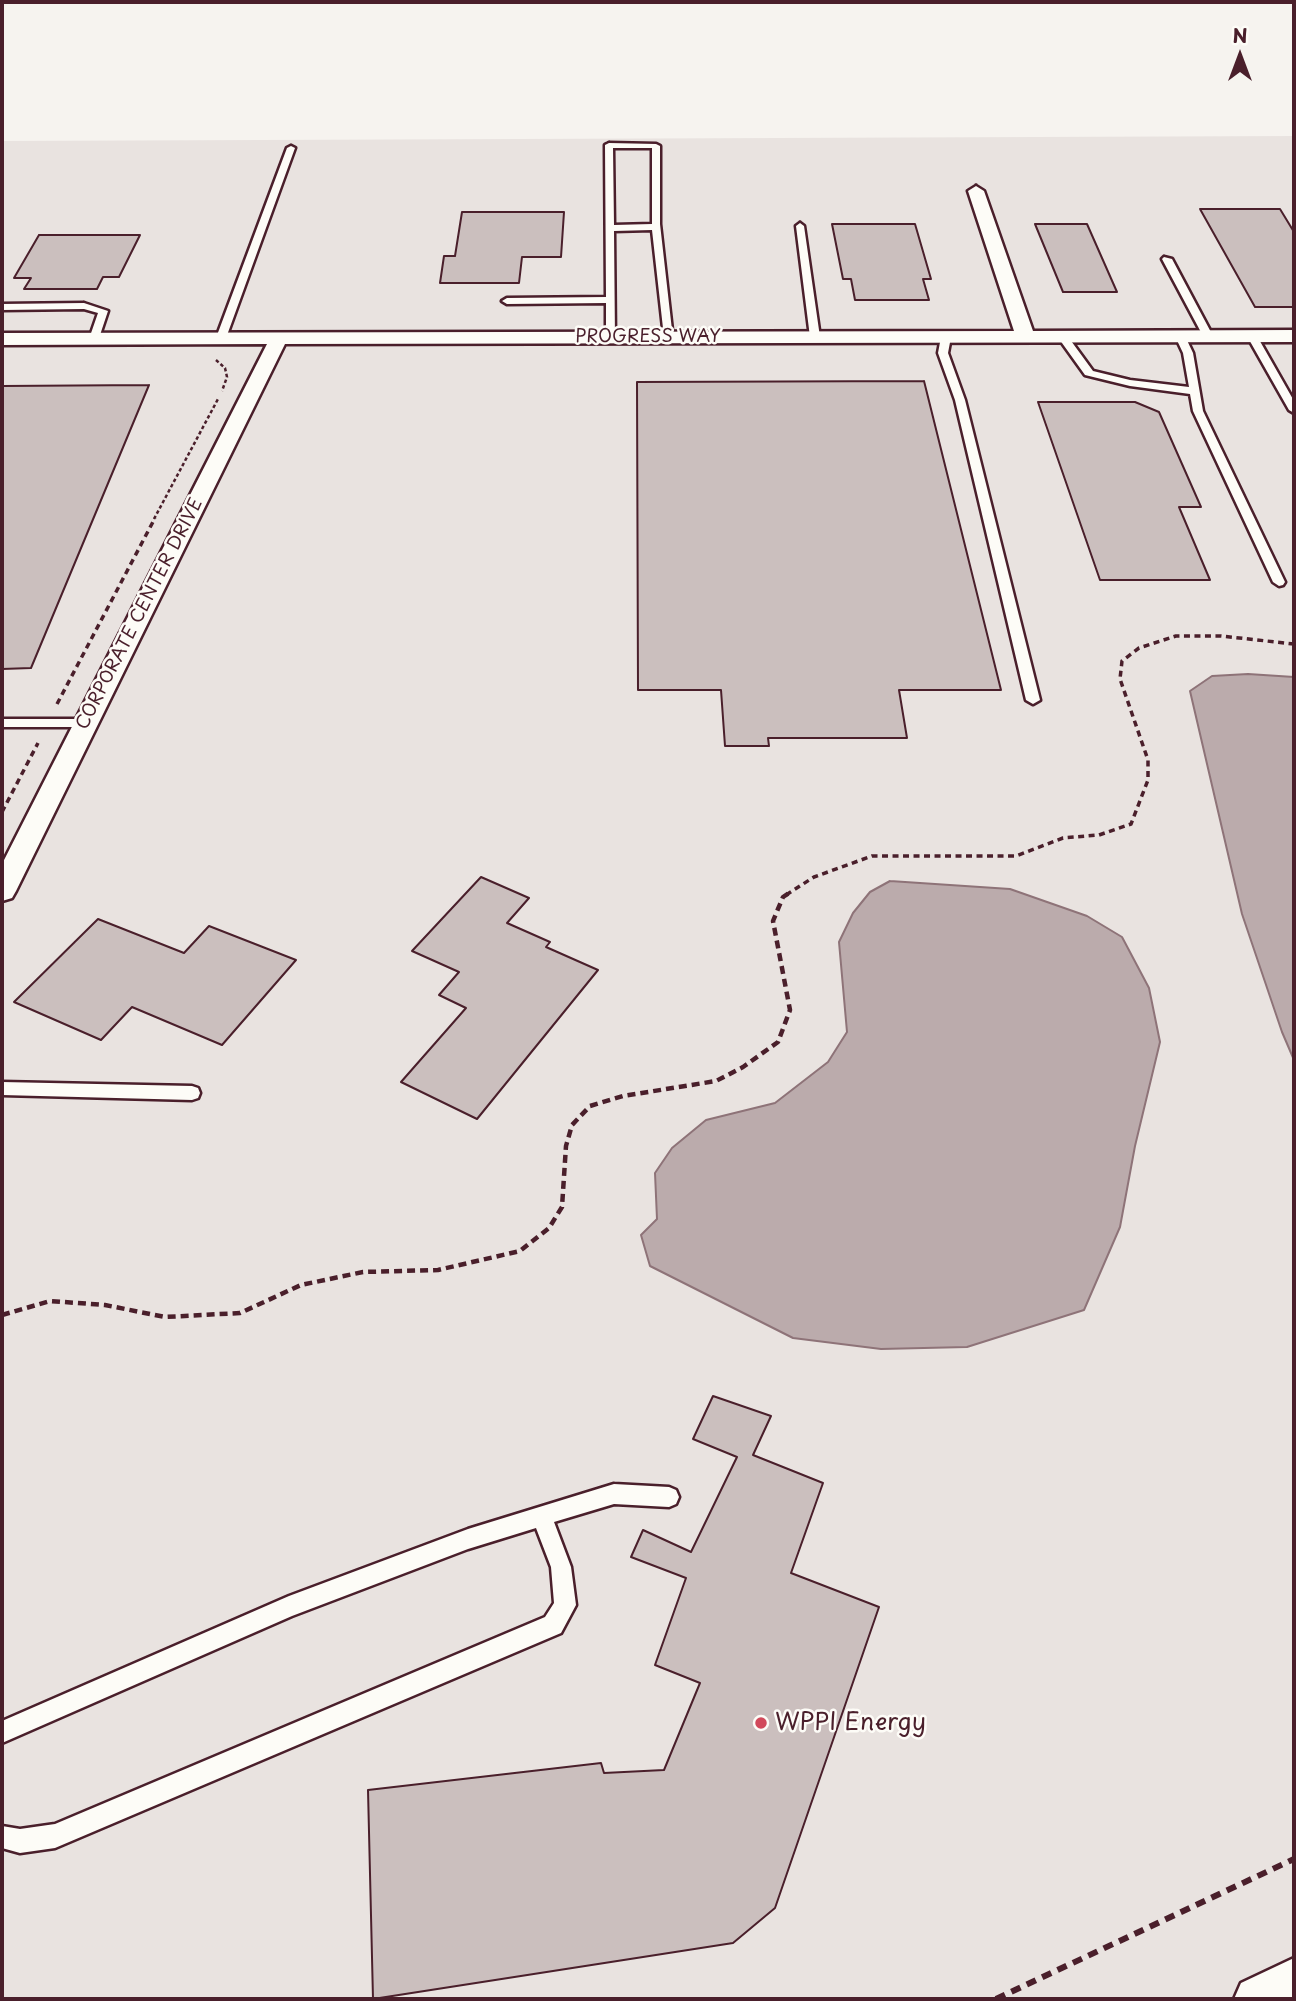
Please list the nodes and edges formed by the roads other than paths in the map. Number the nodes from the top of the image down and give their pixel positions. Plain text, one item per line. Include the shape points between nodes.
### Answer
1 (291, 148) dead end
2 (976, 191) dead end
3 (657, 226) junction
4 (800, 226) dead end
5 (609, 228) junction
6 (1167, 259) dead end
7 (507, 300) dead end
8 (610, 300) junction
9 (2, 307) edge
10 (1025, 336) junction
11 (1062, 336) junction
12 (1180, 336) junction
13 (1209, 336) junction
14 (1252, 336) junction
15 (1294, 336) edge
16 (668, 337) junction
17 (814, 337) junction
18 (946, 337) junction
19 (221, 338) junction
20 (279, 338) junction
21 (611, 338) junction
22 (2, 339) edge
23 (94, 339) junction
24 (1294, 381) edge
25 (1278, 382) junction
26 (1194, 391) junction
27 (1294, 410) edge
28 (1279, 582) dead end
29 (1033, 700) dead end
30 (2, 723) edge
31 (86, 723) junction
32 (2, 891) edge
33 (2, 1088) edge
34 (192, 1093) dead end
35 (669, 1497) dead end
36 (542, 1517) junction
37 (2, 1732) edge
38 (2, 1838) edge
39 (1294, 1980) edge
40 (1257, 1999) edge

1 - 19 lane
2 - 10 street
3 - 5 lane
3 - 5 lane via 656,146 609,145
3 - 16 lane
4 - 17 lane
5 - 8 lane
6 - 13 lane
7 - 8 lane
8 - 21 lane
9 - 23 lane via 84,306 103,311
10 - 11 street, PROGRESS WAY
10 - 18 street, PROGRESS WAY
11 - 12 street, PROGRESS WAY
11 - 26 lane via 1089,373
12 - 13 street, PROGRESS WAY
12 - 26 lane via 1188,353
13 - 14 street, PROGRESS WAY
14 - 15 street, PROGRESS WAY
14 - 25 lane
16 - 17 street, PROGRESS WAY
16 - 21 street, PROGRESS WAY
17 - 18 street, PROGRESS WAY
18 - 29 lane via 943,353 960,400
19 - 20 street, PROGRESS WAY
19 - 23 street, PROGRESS WAY
20 - 21 street, PROGRESS WAY
20 - 31 street, CORPORATE CENTER DRIVE
22 - 23 street, PROGRESS WAY
24 - 25 lane
25 - 27 lane
26 - 28 lane via 1209,438
30 - 31 lane
31 - 32 street, CORPORATE CENTER DRIVE
33 - 34 lane
35 - 36 lane via 614,1494
36 - 37 lane via 468,1539 289,1607
36 - 38 lane via 561,1567 565,1605 553,1625 55,1836 20,1841
39 - 40 street

